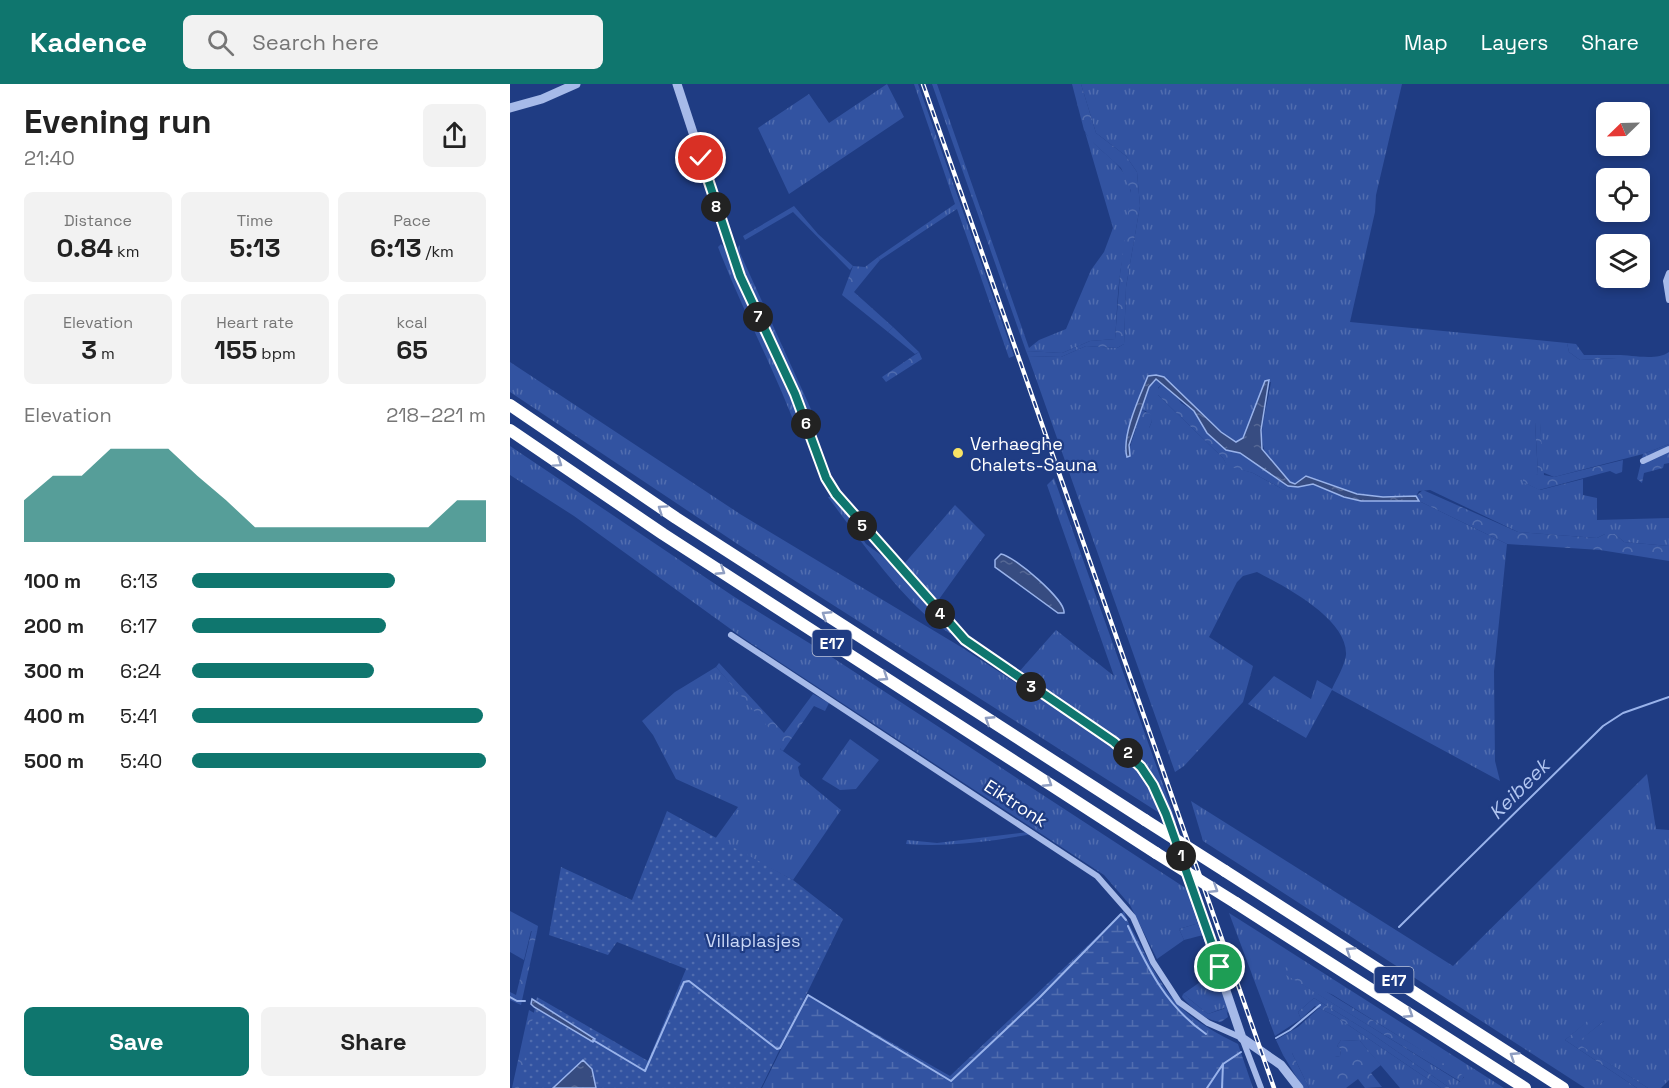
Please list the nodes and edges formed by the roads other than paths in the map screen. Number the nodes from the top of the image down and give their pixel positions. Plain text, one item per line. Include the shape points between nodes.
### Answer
1 (576, 84) edge
2 (677, 84) edge
3 (510, 108) edge
4 (1669, 273) edge
5 (1669, 300) edge
6 (510, 405) edge
7 (510, 430) edge
8 (1669, 449) edge
9 (1643, 460) dead end
10 (731, 635) dead end
11 (1242, 1038) junction
12 (1261, 1088) edge
13 (1299, 1088) edge
14 (1525, 1088) edge
15 (1563, 1088) edge

1 - 3 street
2 - 11 street via 726,240 795,394 826,478 848,511 965,640 1114,742 1141,767 1166,814
4 - 5 street
15 -> 6 highway, E17, bridge via 676,518
7 -> 14 highway, E17, bridge via 663,534
8 - 9 street
10 - 11 street, Eiktronk via 1097,876 1133,917 1153,962 1179,1002 1208,1023
11 - 12 street
11 - 13 street via 1281,1065

